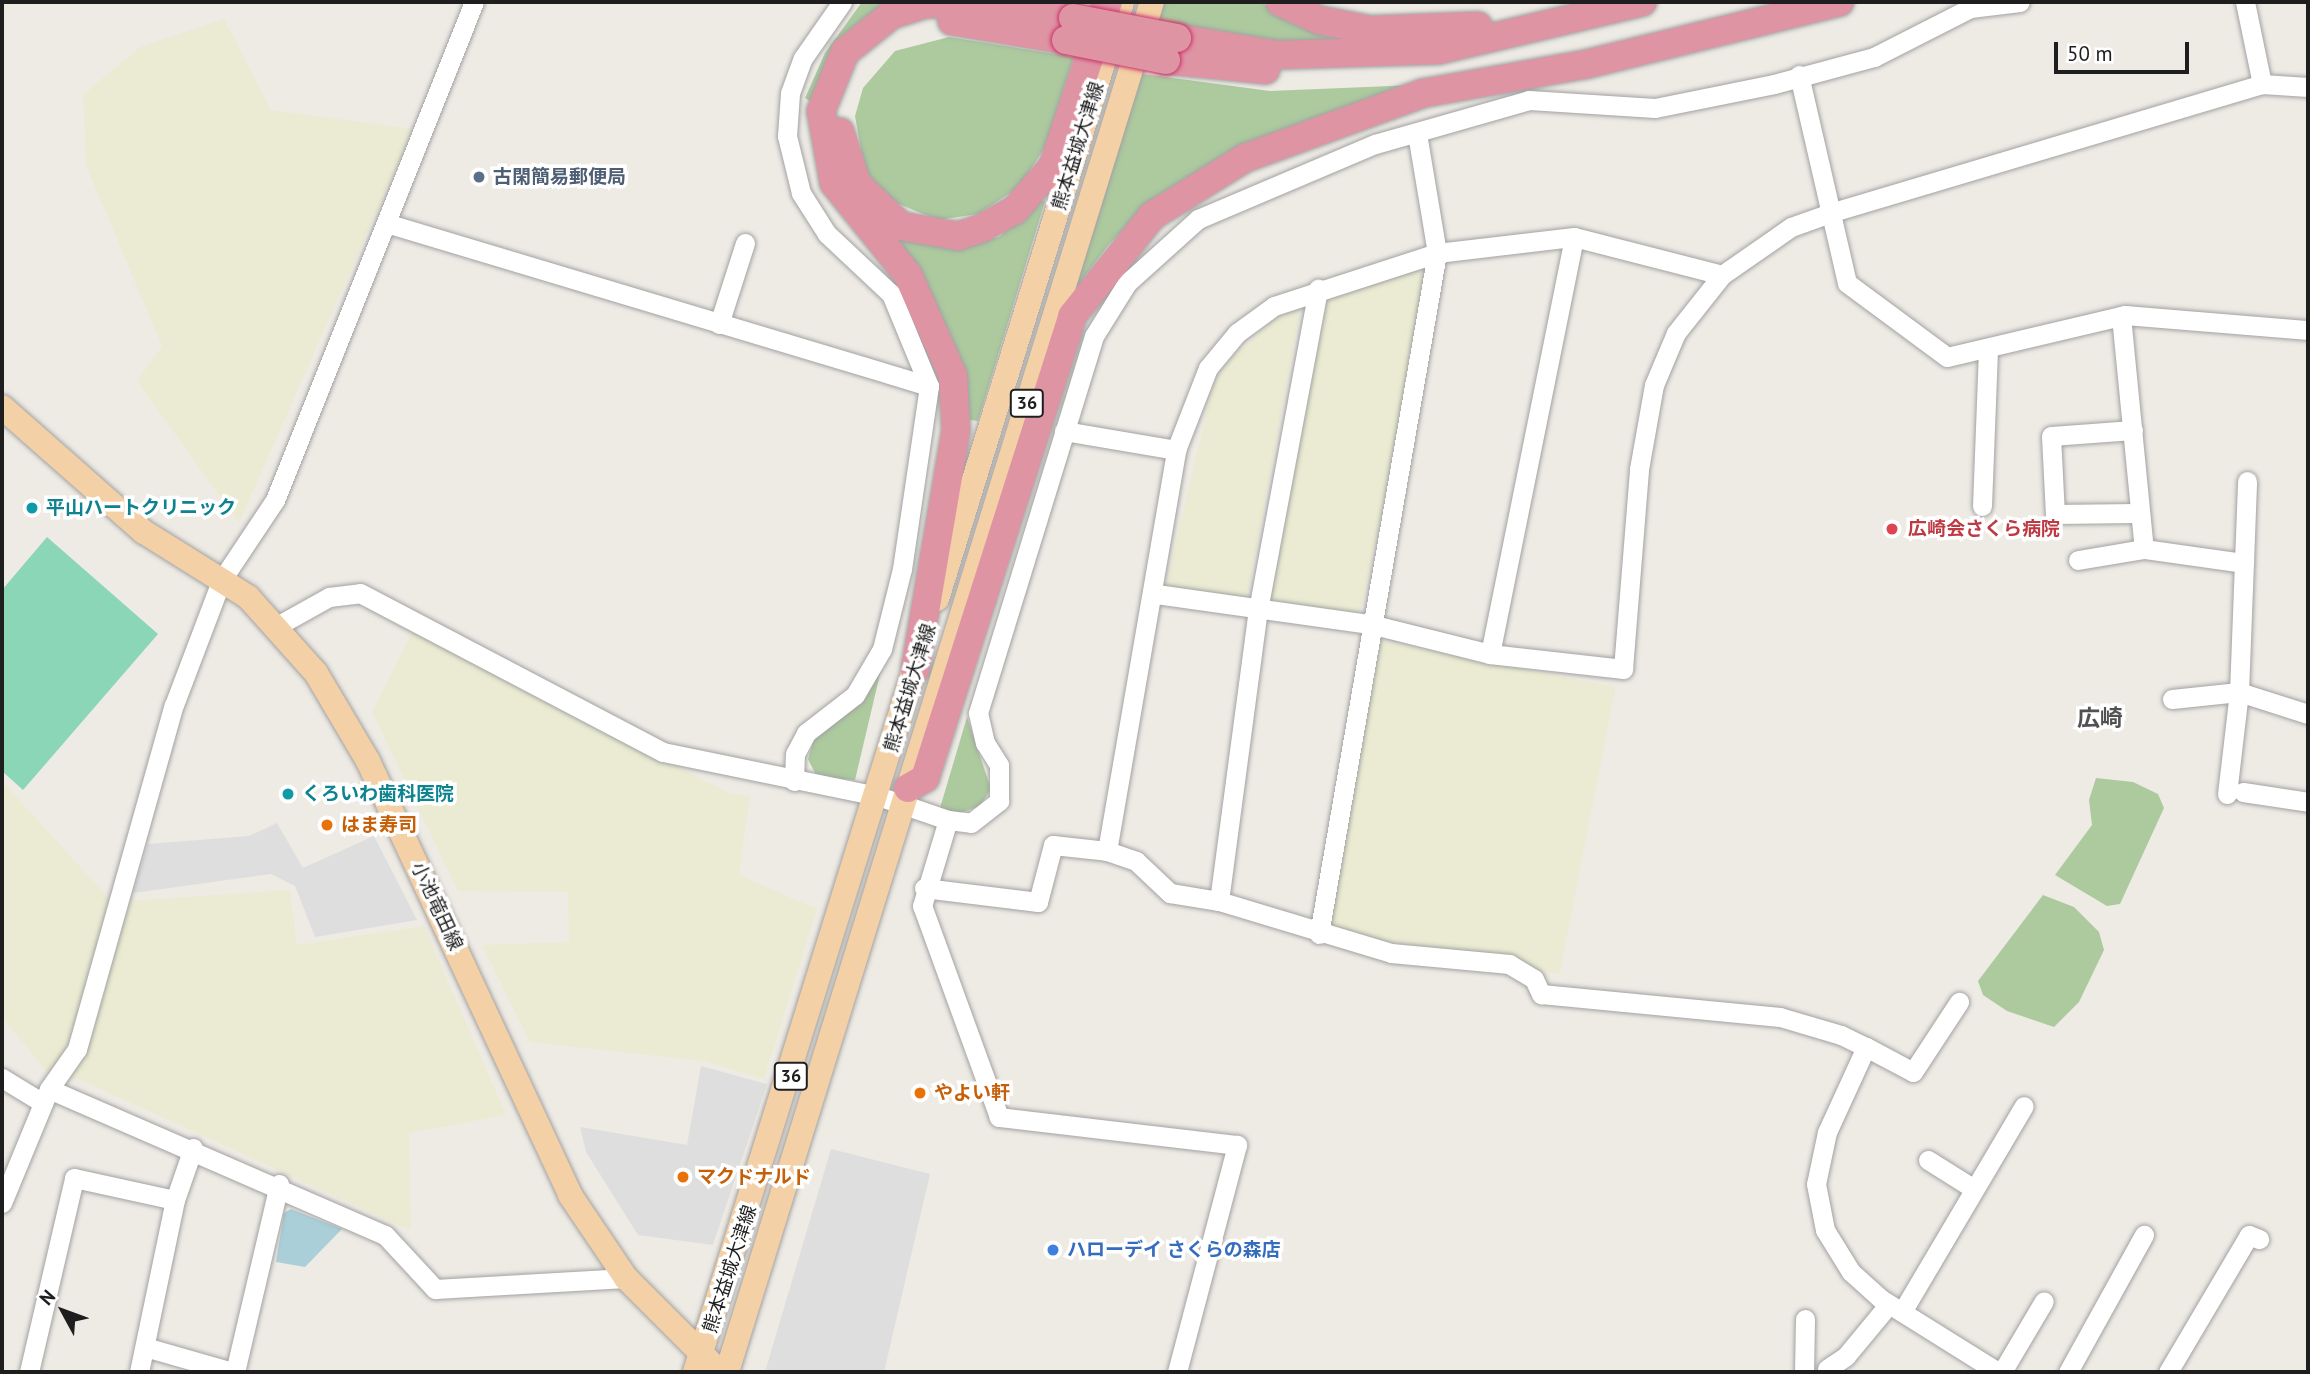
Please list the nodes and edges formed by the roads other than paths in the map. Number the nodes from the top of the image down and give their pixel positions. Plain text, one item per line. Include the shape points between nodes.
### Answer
1 (474, 2) edge
2 (842, 2) edge
3 (1108, 2) edge
4 (1122, 2) edge
5 (1152, 2) edge
6 (1280, 2) edge
7 (1642, 2) edge
8 (1840, 2) edge
9 (2020, 2) edge
10 (2245, 2) edge
11 (1576, 18) junction
12 (1070, 29) junction
13 (1171, 49) junction
14 (1587, 64) junction
15 (1799, 75) junction
16 (2262, 84) junction
17 (2308, 87) edge
18 (1417, 134) junction
19 (1833, 212) junction
20 (386, 223) junction
21 (1574, 237) junction
22 (745, 243) dead end
23 (1437, 253) junction
24 (1721, 275) junction
25 (1318, 289) junction
26 (2121, 316) junction
27 (719, 324) junction
28 (2308, 330) edge
29 (1988, 352) junction
30 (929, 386) junction
31 (2, 407) edge
32 (2133, 430) junction
33 (1065, 431) junction
34 (1177, 450) junction
35 (2247, 481) dead end
36 (1982, 506) dead end
37 (2136, 513) junction
38 (2144, 549) junction
39 (2078, 560) dead end
40 (2244, 563) junction
41 (221, 580) junction
42 (1156, 594) junction
43 (1258, 610) junction
44 (1370, 624) junction
45 (277, 626) junction
46 (1490, 654) junction
47 (915, 670) junction
48 (2239, 692) junction
49 (2172, 699) dead end
50 (2308, 713) edge
51 (794, 781) junction
52 (878, 796) junction
53 (905, 796) junction
54 (2308, 802) edge
55 (948, 820) junction
56 (1107, 851) junction
57 (924, 888) junction
58 (1219, 901) junction
59 (1319, 934) junction
60 (1959, 1002) dead end
61 (1866, 1048) junction
62 (2, 1078) edge
63 (46, 1096) junction
64 (2024, 1106) dead end
65 (193, 1148) junction
66 (1928, 1160) dead end
67 (279, 1184) junction
68 (1974, 1189) junction
69 (175, 1200) junction
70 (2, 1202) edge
71 (2144, 1235) dead end
72 (2259, 1239) dead end
73 (626, 1278) junction
74 (2043, 1301) dead end
75 (1895, 1308) junction
76 (1805, 1319) dead end
77 (145, 1348) junction
78 (705, 1366) edge
79 (1827, 1369) dead end
80 (29, 1372) edge
81 (139, 1372) edge
82 (233, 1372) edge
83 (727, 1372) edge
84 (1177, 1372) edge
85 (1804, 1372) edge
86 (2000, 1372) edge
87 (2068, 1372) edge
88 (2168, 1372) edge

1 - 20 street
2 - 30 street via 803,58 790,93 786,136 801,193 827,234 891,294
3 - 12 highway via 1053,166 1015,211 958,236 930,233 901,226 857,184 838,118 849,76 879,44 918,22 962,20
4 - 47 main road, 熊本益城大津線 / 36
5 - 53 main road, 熊本益城大津線 / 36
6 - 11 highway via 1319,20 1370,30
7 - 11 highway
8 - 14 highway
9 - 15 street via 1970,8 1874,57
10 - 16 street
11 - 13 highway via 1439,50 1344,57
12 - 13 highway, bridge
12 - 47 highway via 978,4 925,4 891,15 845,52 821,111 834,183 908,275 953,376 956,431
13 - 14 highway via 1301,74
14 - 53 highway via 1424,93 1338,121 1245,158 1152,216 1072,316 925,778
15 - 18 street via 1655,108 1529,100
15 - 19 street
16 - 17 street
16 - 19 street
18 - 23 street
18 - 33 street via 1254,191 1164,244 1127,283 1094,336
19 - 24 street via 1791,227
19 - 29 street via 1847,284 1947,357
20 - 27 street
20 - 41 street via 275,500
21 - 23 street
21 - 24 street
21 - 46 street
22 - 27 street
23 - 25 street
23 - 44 street
24 - 46 street via 1676,333 1654,385 1639,469 1623,669
25 - 34 street via 1274,306 1237,333 1208,368
25 - 43 street
26 - 28 street
26 - 29 street
26 - 32 street
27 - 30 street
29 - 36 street
30 - 51 street via 902,569 881,649 855,695 806,733 795,754
31 - 41 main road, 小池竜田線 via 144,533
32 - 37 street
32 - 37 street via 2051,436 2055,514
33 - 34 street
33 - 55 street via 978,713 985,743 999,765 999,801 971,823
34 - 42 street
35 - 40 street
37 - 38 street
38 - 39 street
38 - 40 street
40 - 48 street
41 - 45 main road, 小池竜田線
41 - 63 street via 174,705 76,1049
42 - 43 street
42 - 56 street
43 - 44 street
43 - 58 street
44 - 46 street
44 - 59 street
45 - 51 street via 329,597 360,593 663,752
45 - 73 main road, 小池竜田線 via 316,673 368,761 569,1195
47 - 52 main road, 熊本益城大津線 / 36
48 - 49 street
48 - 50 street
48 - 54 street via 2235,793
51 - 52 street
52 - 53 street
52 - 78 main road, 熊本益城大津線 / 36
53 - 55 street
53 - 83 main road, 熊本益城大津線 / 36
55 - 57 street
56 - 57 street via 1053,845 1038,902
56 - 58 street via 1136,861 1170,893
57 - 84 street via 922,906 999,1117 1237,1145
58 - 59 street
59 - 61 street via 1391,953 1509,964 1534,979 1541,994 1780,1017
60 - 61 street via 1913,1072
61 - 75 street via 1827,1132 1816,1184 1825,1230 1851,1272
62 - 63 street
63 - 65 street
63 - 70 street
64 - 68 street
65 - 67 street
65 - 69 street
66 - 68 street
67 - 73 street via 385,1235 435,1289
67 - 82 street
68 - 75 street
69 - 77 street
69 - 80 street via 74,1178
71 - 87 street
72 - 88 street via 2249,1235
73 - 78 main road, 小池竜田線
74 - 86 street
75 - 79 street
75 - 86 street
76 - 85 street
77 - 81 street
77 - 82 street

